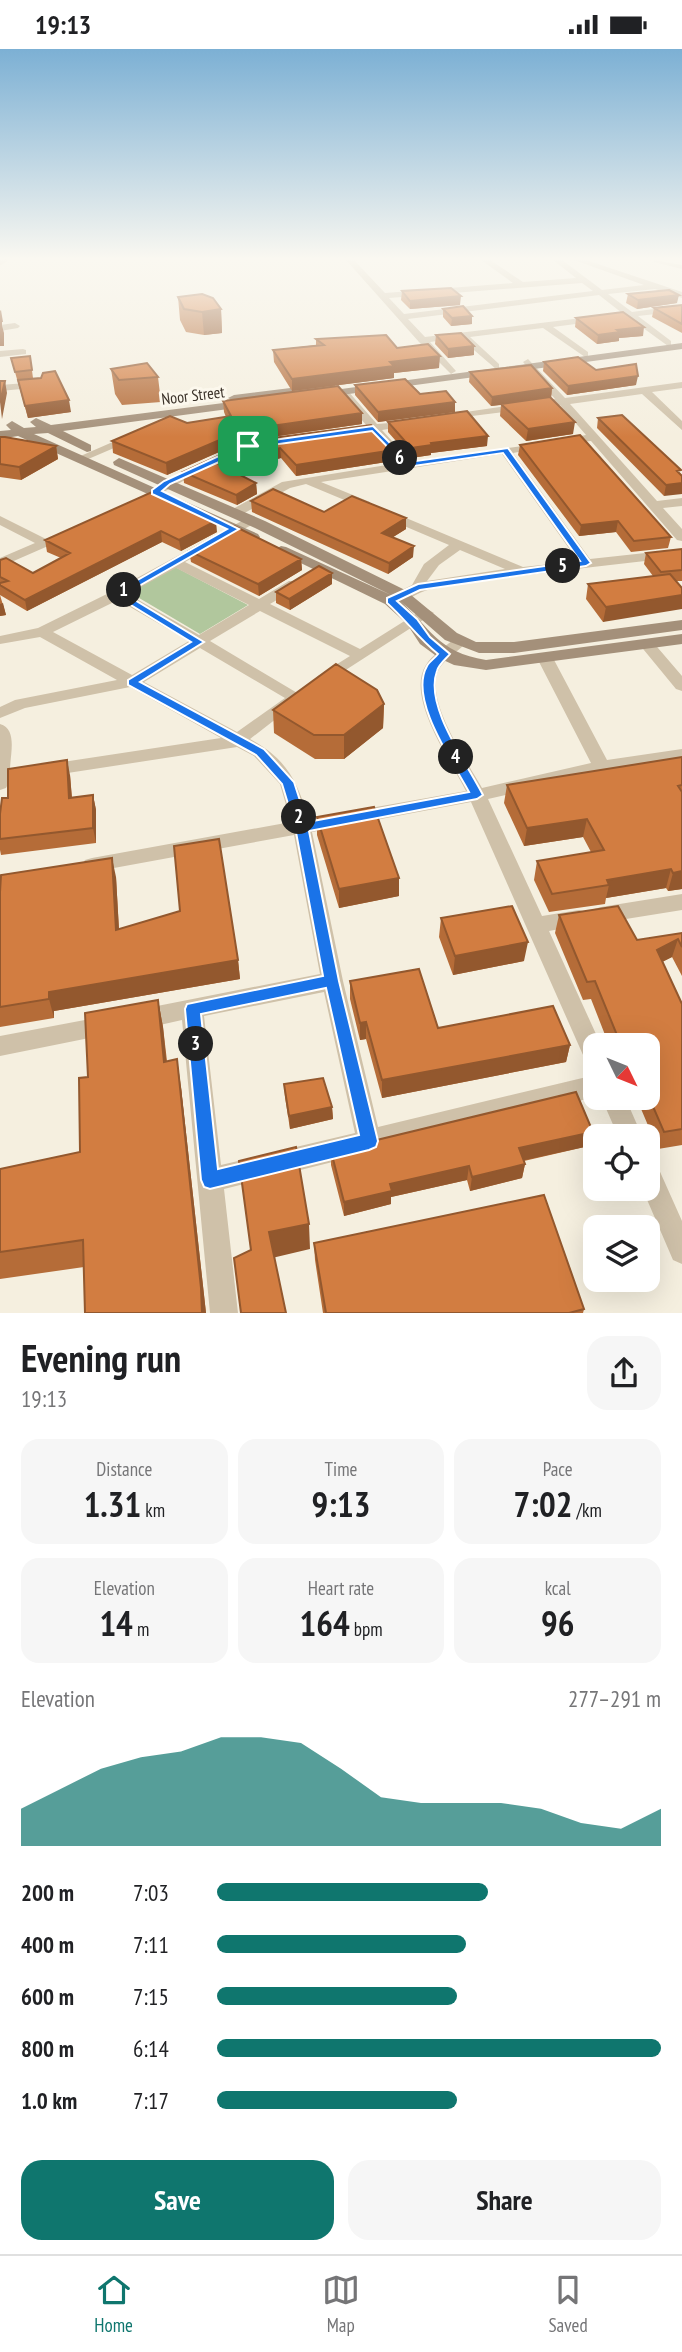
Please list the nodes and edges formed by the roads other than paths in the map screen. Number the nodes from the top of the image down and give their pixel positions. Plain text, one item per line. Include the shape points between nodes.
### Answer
1 (403, 319) edge
2 (606, 319) edge
3 (636, 319) edge
4 (15, 326) dead end
5 (546, 326) junction
6 (0, 328) edge
7 (462, 335) junction
8 (422, 340) junction
9 (668, 343) junction
10 (682, 343) edge
11 (23, 352) dead end
12 (0, 354) edge
13 (585, 354) junction
14 (530, 365) junction
15 (496, 366) junction
16 (451, 372) junction
17 (39, 385) edge
18 (682, 385) edge
19 (0, 388) edge
20 (645, 391) junction
21 (343, 392) junction
22 (564, 402) junction
23 (191, 411) junction
24 (442, 419) edge
25 (428, 421) edge
26 (42, 426) junction
27 (682, 426) edge
28 (155, 427) edge
29 (373, 429) junction
30 (9, 430) edge
31 (143, 432) edge
32 (348, 432) edge
33 (595, 437) junction
34 (505, 450) junction
35 (88, 455) junction
36 (212, 461) edge
37 (407, 465) junction
38 (307, 480) junction
39 (161, 487) junction
40 (682, 502) edge
41 (131, 504) edge
42 (653, 505) junction
43 (0, 520) edge
44 (235, 521) junction
45 (83, 527) edge
46 (682, 537) edge
47 (46, 544) junction
48 (459, 544) junction
49 (682, 553) edge
50 (175, 562) junction
51 (0, 563) edge
52 (586, 563) junction
53 (320, 568) junction
54 (520, 571) junction
55 (418, 587) junction
56 (118, 594) junction
57 (397, 598) junction
58 (261, 604) junction
59 (420, 617) junction
60 (682, 625) edge
61 (42, 632) junction
62 (682, 639) edge
63 (0, 640) edge
64 (198, 642) junction
65 (647, 644) junction
66 (452, 648) junction
67 (360, 655) junction
68 (545, 658) junction
69 (132, 682) junction
70 (682, 686) edge
71 (296, 697) junction
72 (0, 713) edge
73 (0, 729) edge
74 (237, 741) junction
75 (682, 755) edge
76 (602, 767) junction
77 (1, 777) edge
78 (0, 784) edge
79 (477, 795) junction
80 (302, 827) junction
81 (69, 869) edge
82 (682, 902) edge
83 (536, 925) junction
84 (332, 981) junction
85 (192, 1009) junction
86 (584, 1033) edge
87 (0, 1046) edge
88 (583, 1089) edge
89 (369, 1141) junction
90 (210, 1180) junction
91 (660, 1201) edge
92 (682, 1251) edge
93 (224, 1313) edge

1 - 8 street
2 - 5 street
3 - 9 street
4 - 6 street
5 - 7 street
5 - 13 street
7 - 8 street
7 - 15 street
8 - 16 street
9 - 10 main road, Noor Street
9 - 13 main road, Noor Street
10 - 14 main road, Noor Street
11 - 12 street
13 - 14 main road, Noor Street
14 - 15 main road, Noor Street
14 - 21 main road, Noor Street
14 - 22 street
15 - 16 main road, Noor Street
16 - 26 main road, Noor Street
17 - 19 street
18 - 20 street
20 - 22 street
20 - 27 street
21 - 23 main road, Noor Street
21 - 29 street
22 - 24 street
22 - 33 street
23 - 26 main road, Noor Street
23 - 28 street
25 - 29 street
26 - 30 main road, Noor Street
26 - 35 main road
29 - 32 street
29 - 37 street
30 - 35 main road
31 - 35 street
33 - 34 street
33 - 42 street
34 - 37 street
34 - 52 street
35 - 39 main road
36 - 39 street
37 - 38 street
38 - 44 street via 286,485
38 - 48 street
39 - 41 street
39 - 44 main road
40 - 42 street
42 - 46 street
43 - 47 street
44 - 50 street
44 - 53 main road
44 - 57 main road via 251,520
45 - 47 street
47 - 51 street
48 - 54 street
48 - 55 street via 430,566
49 - 52 street
50 - 56 street
50 - 58 street
52 - 54 street
53 - 57 main road
53 - 58 street
54 - 55 street
55 - 57 street
56 - 61 street
56 - 64 street
57 - 59 main road
58 - 64 street
58 - 67 street
59 - 66 main road via 426,640
59 - 67 street
60 - 66 main road via 509,647
61 - 63 street
61 - 69 street
62 - 65 main road
64 - 69 street
64 - 71 street
65 - 68 main road
65 - 70 street
66 - 68 main road via 460,661 485,665
66 - 79 street via 432,667 430,706
67 - 71 street
68 - 76 street
69 - 72 street via 21,704
69 - 74 street
71 - 74 street
73 - 77 street
74 - 77 street
74 - 80 street via 260,752 288,782
75 - 76 street
76 - 79 street
77 - 78 street
79 - 80 street
79 - 83 street
80 - 81 street
80 - 84 street
82 - 83 street
83 - 86 street
84 - 85 street
84 - 89 street
85 - 87 street
85 - 90 street
88 - 89 street
89 - 90 street
90 - 93 street
91 - 92 street

